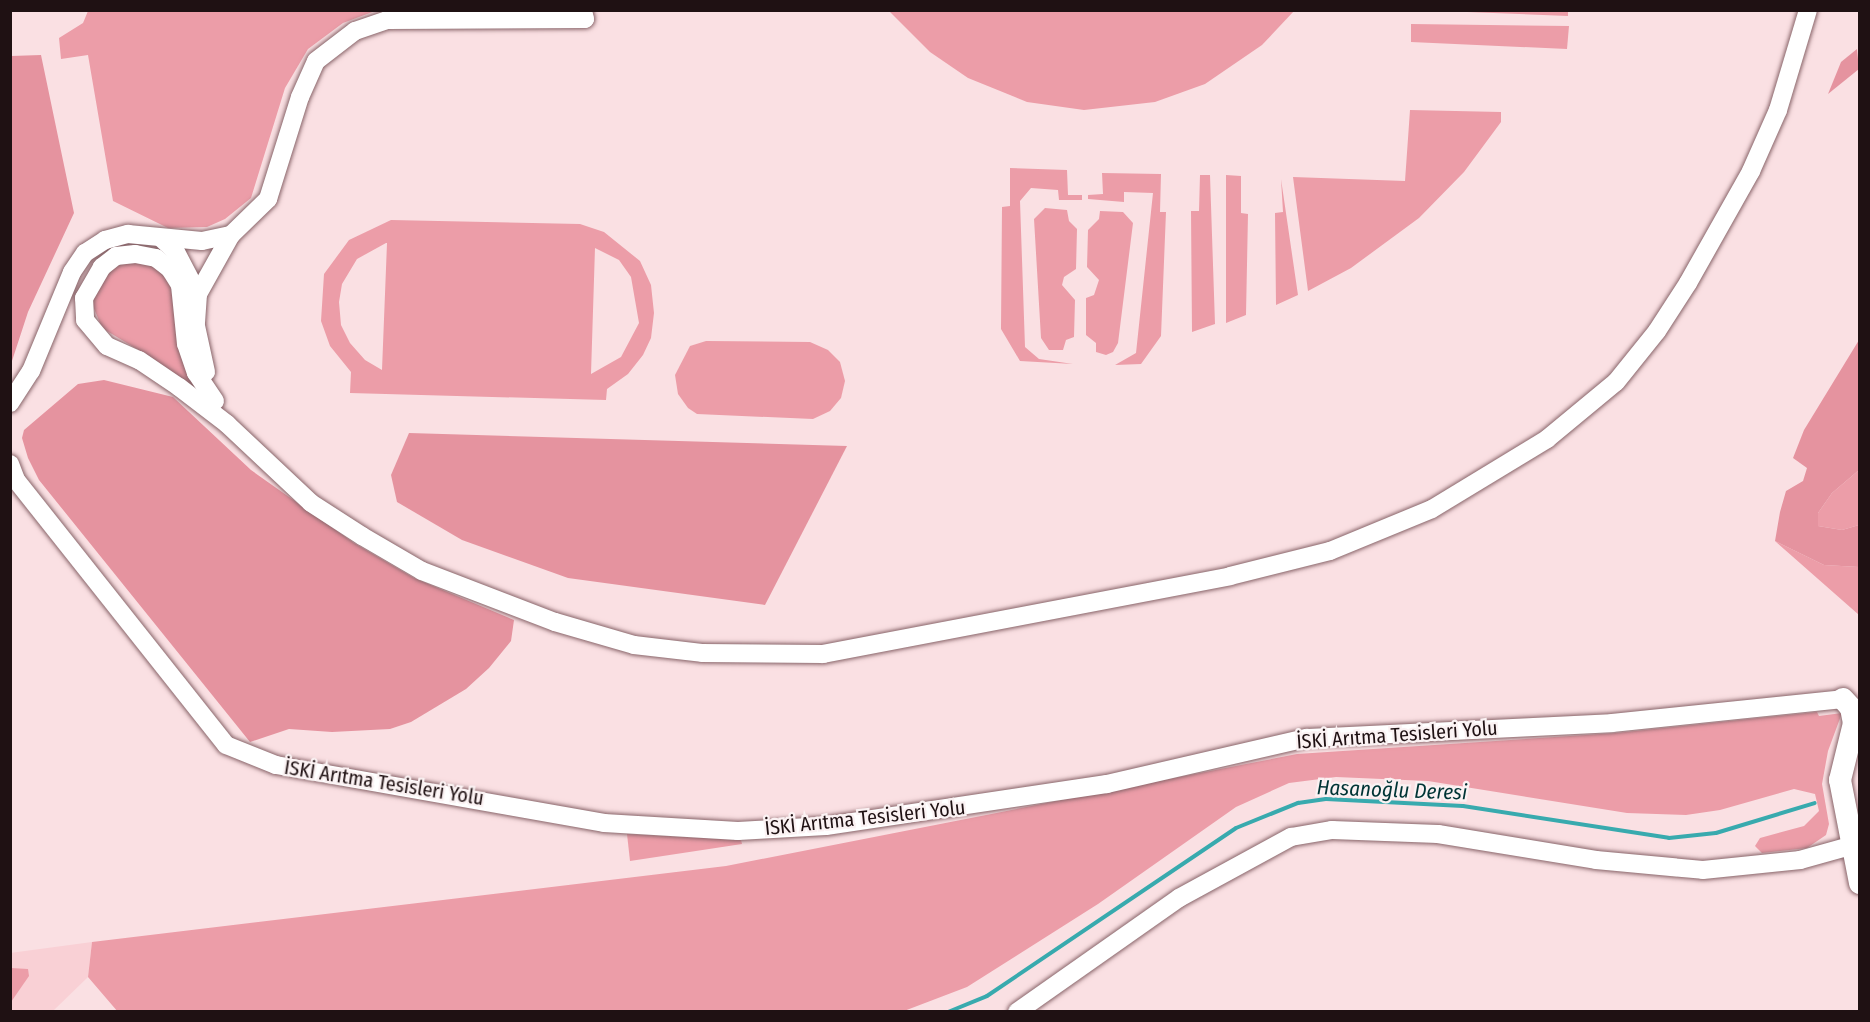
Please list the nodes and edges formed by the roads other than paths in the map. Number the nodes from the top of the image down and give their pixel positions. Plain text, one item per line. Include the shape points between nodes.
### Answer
1 (582, 10) edge
2 (1809, 10) edge
3 (231, 235) junction
4 (162, 239) junction
5 (198, 294) junction
6 (56, 314) junction
7 (85, 320) junction
8 (215, 401) junction
9 (10, 403) edge
10 (227, 424) junction
11 (10, 464) edge
12 (1851, 697) edge
13 (1855, 742) edge
14 (1850, 846) junction
15 (1860, 883) edge
16 (1017, 1011) edge

1 - 3 street via 585,19 387,20 354,31 316,61 300,97 268,199
2 - 10 street via 1778,110 1751,171 1688,283 1657,331 1616,382 1547,439 1454,497 1330,551 1219,578 823,654 702,652 633,645 555,622 422,571 310,502
3 - 4 street via 202,241
3 - 5 street
4 - 5 street via 176,252
4 - 6 street via 128,234 105,240 86,253 72,272
5 - 8 street via 196,326
6 - 7 street
6 - 9 street via 31,371
7 - 8 street via 84,298 102,267 116,256 156,258 170,269 180,285 186,344 195,373
7 - 10 street via 107,346 139,360
8 - 10 street
11 - 12 street, İSKİ Arıtma Tesisleri Yolu via 16,480 226,745 276,765 604,823 738,831 826,826 1107,784 1307,738 1612,723
12 - 13 main road
13 - 14 main road via 1840,780
14 - 15 main road
14 - 16 street via 1800,860 1684,870 1438,834 1332,830 1291,837 1179,898

